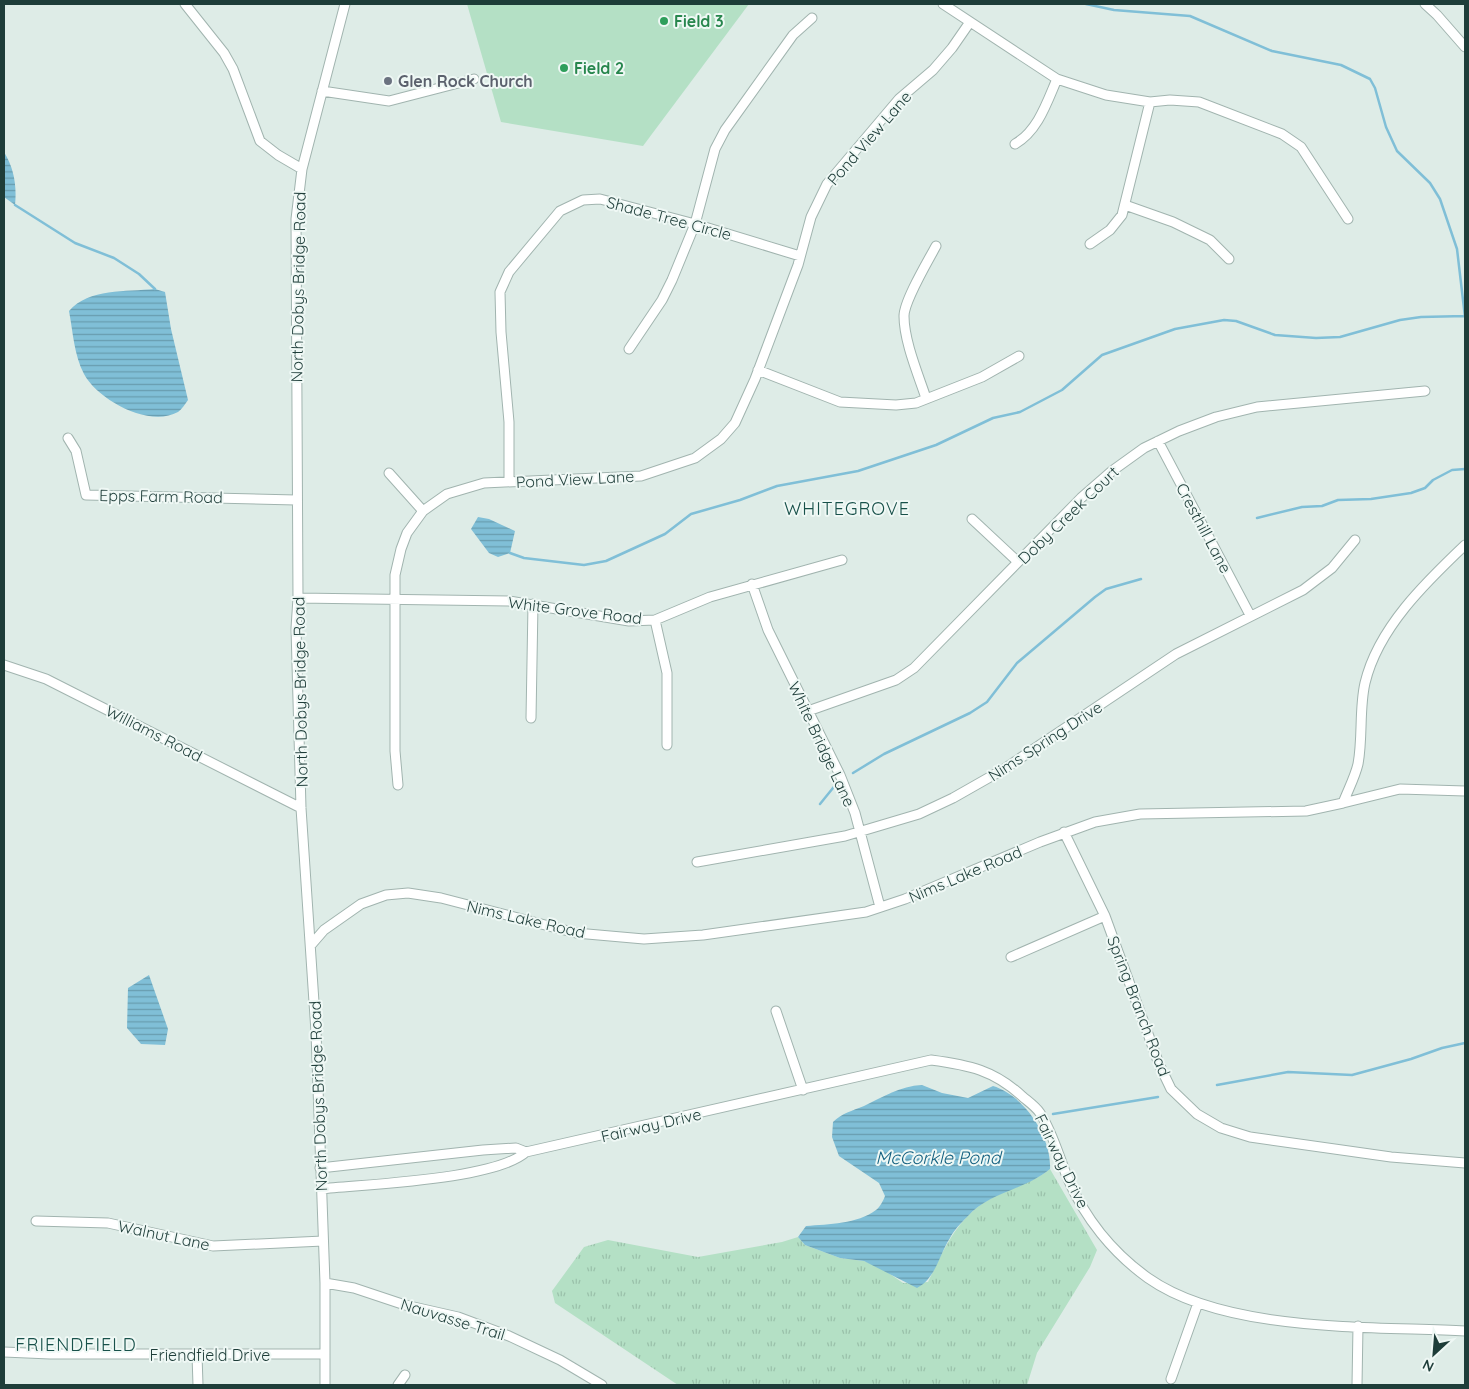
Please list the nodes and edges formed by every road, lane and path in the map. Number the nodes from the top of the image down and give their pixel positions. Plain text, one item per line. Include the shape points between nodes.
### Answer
1 (185, 4) edge
2 (345, 4) edge
3 (943, 4) edge
4 (1425, 4) edge
5 (812, 18) dead end
6 (970, 22) junction
7 (1465, 47) edge
8 (474, 79) dead end
9 (1057, 79) junction
10 (322, 91) junction
11 (1150, 102) junction
12 (1015, 144) dead end
13 (302, 168) junction
14 (1125, 204) junction
15 (1348, 219) dead end
16 (695, 224) junction
17 (1090, 244) dead end
18 (936, 246) dead end
19 (800, 256) junction
20 (1229, 259) dead end
21 (629, 349) dead end
22 (1018, 356) dead end
23 (758, 370) junction
24 (1425, 391) dead end
25 (926, 398) junction
26 (68, 438) dead end
27 (1158, 441) junction
28 (389, 473) dead end
29 (509, 482) junction
30 (296, 500) junction
31 (423, 510) junction
32 (972, 519) dead end
33 (1355, 540) dead end
34 (1465, 545) edge
35 (842, 560) dead end
36 (1018, 562) junction
37 (752, 584) junction
38 (298, 598) junction
39 (394, 599) junction
40 (533, 604) junction
41 (1250, 616) junction
42 (655, 620) junction
43 (4, 665) edge
44 (808, 711) junction
45 (531, 718) dead end
46 (668, 745) dead end
47 (398, 785) dead end
48 (1465, 791) edge
49 (1342, 803) junction
50 (301, 808) junction
51 (858, 832) junction
52 (1064, 832) junction
53 (697, 862) dead end
54 (880, 907) junction
55 (1105, 916) junction
56 (311, 945) junction
57 (1010, 958) dead end
58 (776, 1011) dead end
59 (803, 1090) junction
60 (526, 1152) junction
61 (1465, 1164) edge
62 (320, 1168) junction
63 (321, 1189) junction
64 (36, 1221) dead end
65 (323, 1241) junction
66 (325, 1283) junction
67 (1198, 1303) junction
68 (1358, 1326) junction
69 (1465, 1331) edge
70 (4, 1352) edge
71 (325, 1354) junction
72 (197, 1355) junction
73 (405, 1375) dead end
74 (1171, 1379) dead end
75 (198, 1385) edge
76 (324, 1385) edge
77 (398, 1385) edge
78 (602, 1385) edge
79 (1356, 1385) edge

1 - 13 street via 233,69 260,141
2 - 10 street, North Dobys Bridge Road
3 - 6 street
4 - 7 street
5 - 16 street via 793,35 725,130 715,149
6 - 9 street
6 - 19 street, Pond View Lane via 933,70 899,99 827,184 811,218
8 - 10 street via 389,101
9 - 11 street via 1106,95
9 - 12 street via 1042,114 1024,139
10 - 13 street, North Dobys Bridge Road
11 - 14 street
11 - 15 street via 1200,102 1282,134 1301,147
13 - 30 street, North Dobys Bridge Road via 296,220
14 - 17 street via 1122,215 1110,230
14 - 20 street via 1210,240
16 - 19 street, Shade Tree Circle
16 - 21 street via 662,300
16 - 29 street, Shade Tree Circle via 600,199 583,200 560,211 510,272 502,285 499,299 510,422
18 - 25 street via 904,315
19 - 23 street, Pond View Lane
22 - 25 street via 982,377
23 - 25 street via 840,402 896,405 916,403
23 - 29 street, Pond View Lane via 735,423 722,439 694,458 641,476
24 - 27 street, Doby Creek Court via 1257,407 1216,417
26 - 30 street, Epps Farm Road via 76,451 86,495
27 - 36 street, Doby Creek Court via 1112,471
27 - 41 street, Cresthill Lane
28 - 31 street
29 - 31 street, Pond View Lane via 459,489
30 - 38 street, North Dobys Bridge Road
31 - 39 street, Pond View Lane via 407,533 401,549
32 - 36 street
33 - 41 street, Nims Spring Drive via 1318,580
34 - 49 street via 1423,588 1389,630 1379,648 1365,683 1358,765
35 - 37 street, White Grove Road
36 - 44 street, Doby Creek Court via 914,668 888,683
37 - 42 street, White Grove Road
37 - 44 street, White Bridge Lane via 768,630
38 - 39 street, White Grove Road
38 - 50 street, North Dobys Bridge Road
39 - 40 street, White Grove Road
39 - 47 street, Pond View Lane
40 - 42 street, White Grove Road via 629,621
40 - 45 street
41 - 51 street, Nims Spring Drive via 1176,654 1004,769 953,798 919,814
42 - 46 street via 667,673
43 - 50 street, Williams Road via 46,679
44 - 51 street, White Bridge Lane via 840,775 855,813
48 - 49 street, Nims Lake Road via 1400,789
49 - 52 street, Nims Lake Road via 1306,811 1140,814 1095,822
50 - 56 street, North Dobys Bridge Road
51 - 53 street, Nims Spring Drive
51 - 54 street, White Bridge Lane
52 - 54 street, Nims Lake Road via 931,889
52 - 55 street, Spring Branch Road
54 - 56 street, Nims Lake Road via 866,912 703,935 644,939 576,933 441,898 408,893 386,895 360,904 324,930
55 - 57 street
55 - 61 street, Spring Branch Road via 1158,1064 1171,1089 1197,1114 1221,1128 1250,1137
56 - 62 street, North Dobys Bridge Road
58 - 59 street
59 - 60 street, Fairway Drive
59 - 67 street, Fairway Drive via 931,1060 969,1065 1007,1082 1039,1112 1069,1181 1108,1242 1149,1279
60 - 62 street, Fairway Drive via 516,1148 483,1150
60 - 63 street, Fairway Drive via 518,1159 482,1170
62 - 63 street, North Dobys Bridge Road
63 - 65 street, North Dobys Bridge Road
64 - 65 street, Walnut Lane via 108,1223 214,1246
65 - 66 street, North Dobys Bridge Road
66 - 71 street, North Dobys Bridge Road
66 - 78 street, Nauvasse Trail via 458,1317 560,1360
67 - 68 street, Fairway Drive via 1244,1316
67 - 74 street
68 - 69 street, Fairway Drive
68 - 79 street
70 - 72 street, Friendfield Drive
71 - 72 street, Friendfield Drive
71 - 76 street, North Dobys Bridge Road
72 - 75 street
73 - 77 street

